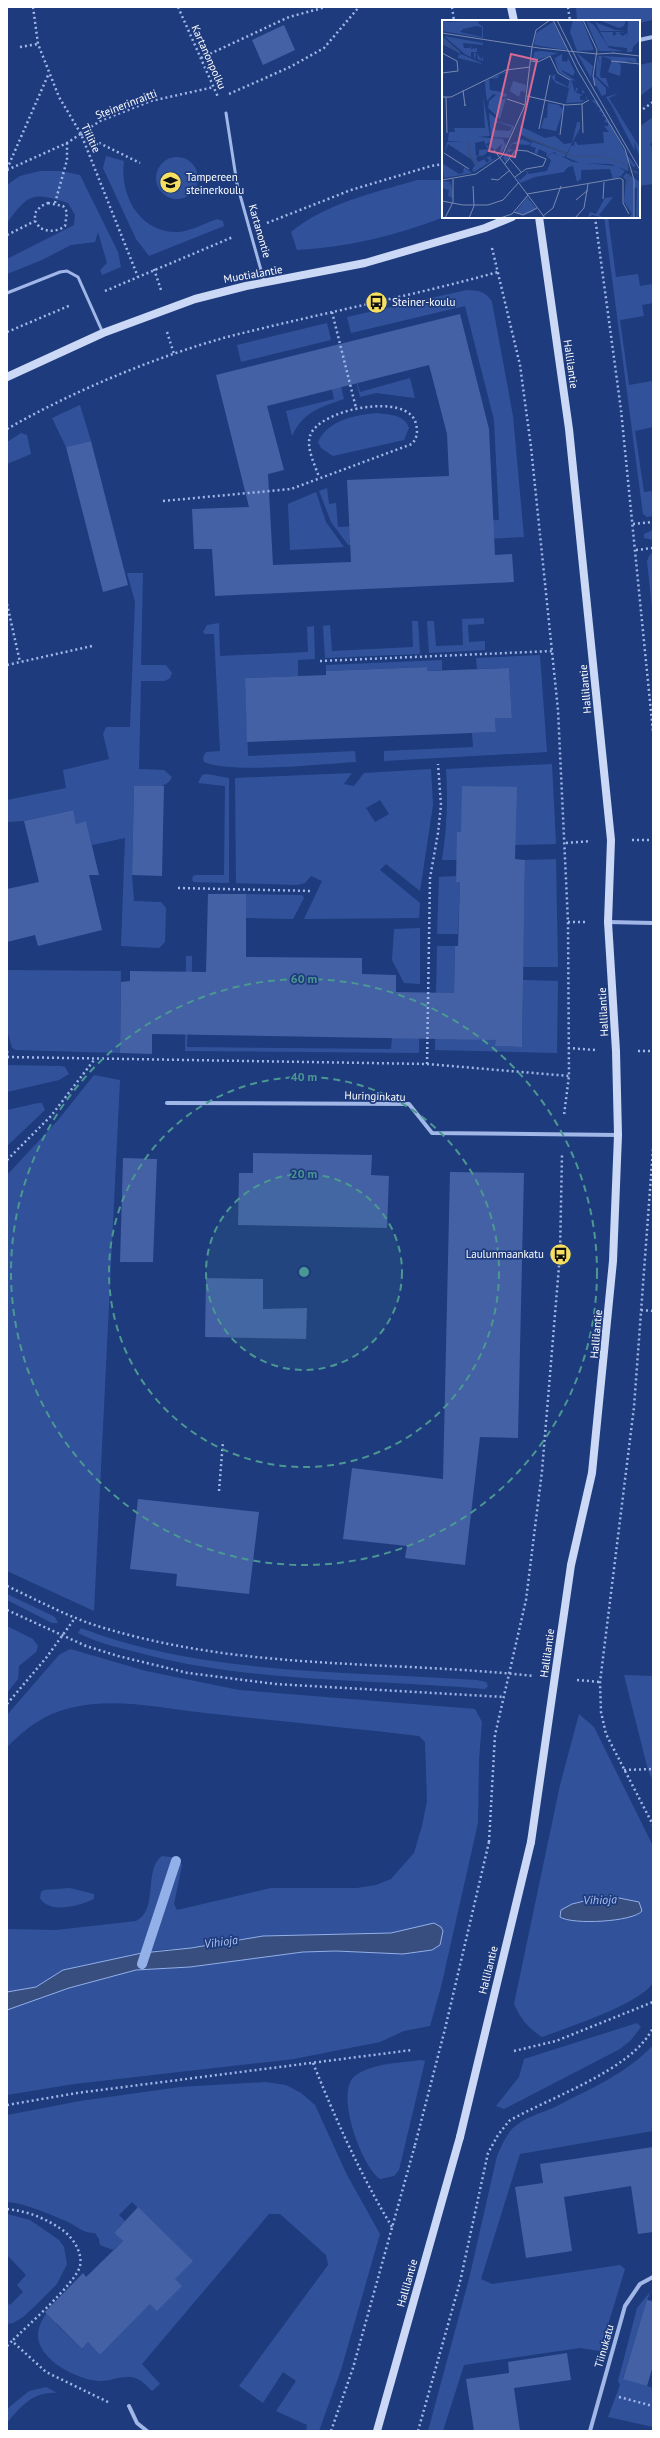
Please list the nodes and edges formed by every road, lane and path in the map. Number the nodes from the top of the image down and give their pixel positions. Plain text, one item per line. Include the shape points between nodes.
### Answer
1 (32, 7) edge
2 (178, 7) edge
3 (326, 7) edge
4 (359, 7) edge
5 (452, 7) edge
6 (512, 7) edge
7 (568, 7) edge
8 (454, 20) edge
9 (514, 20) edge
10 (570, 20) edge
11 (653, 37) edge
12 (640, 40) edge
13 (38, 44) junction
14 (20, 47) dead end
15 (201, 58) junction
16 (49, 73) junction
17 (214, 87) junction
18 (219, 98) junction
19 (653, 102) edge
20 (640, 111) edge
21 (226, 113) joint
22 (81, 134) junction
23 (67, 143) junction
24 (140, 164) dead end
25 (442, 164) edge
26 (7, 169) edge
27 (55, 203) junction
28 (510, 218) edge
29 (539, 218) edge
30 (595, 218) edge
31 (35, 220) junction
32 (251, 230) junction
33 (7, 236) edge
34 (138, 276) junction
35 (265, 283) junction
36 (7, 293) edge
37 (88, 298) junction
38 (332, 312) junction
39 (7, 332) edge
40 (103, 333) junction
41 (7, 377) edge
42 (356, 408) junction
43 (7, 429) edge
44 (319, 477) junction
45 (163, 501) dead end
46 (653, 522) edge
47 (633, 524) junction
48 (653, 548) edge
49 (636, 550) junction
50 (7, 604) edge
51 (92, 646) dead end
52 (553, 651) junction
53 (320, 661) dead end
54 (20, 662) junction
55 (7, 665) edge
56 (653, 732) edge
57 (438, 764) dead end
58 (178, 888) dead end
59 (312, 891) dead end
60 (608, 922) junction
61 (653, 923) edge
62 (7, 1051) edge
63 (8, 1057) edge
64 (94, 1060) junction
65 (427, 1064) junction
66 (569, 1076) junction
67 (167, 1103) dead end
68 (562, 1134) junction
69 (618, 1136) junction
70 (653, 1149) edge
71 (7, 1160) edge
72 (642, 1310) junction
73 (653, 1311) edge
74 (223, 1442) dead end
75 (219, 1491) dead end
76 (7, 1586) edge
77 (7, 1610) edge
78 (75, 1618) junction
79 (61, 1636) junction
80 (509, 1674) junction
81 (504, 1697) junction
82 (7, 1704) edge
83 (653, 1769) edge
84 (624, 1770) junction
85 (653, 1825) edge
86 (653, 2002) edge
87 (653, 2028) edge
88 (412, 2050) dead end
89 (514, 2051) dead end
90 (313, 2063) junction
91 (7, 2105) edge
92 (7, 2209) edge
93 (393, 2227) junction
94 (653, 2277) edge
95 (12, 2341) junction
96 (7, 2346) edge
97 (600, 2393) junction
98 (129, 2406) dead end
99 (653, 2406) edge
100 (132, 2415) junction
101 (147, 2431) edge
102 (331, 2431) edge
103 (377, 2431) edge
104 (418, 2431) edge
105 (590, 2431) edge

1 - 13 path, Tiilitie
2 - 15 path, Kartanonpolku
3 - 15 path via 289,17
4 - 18 path via 324,48 290,67
5 - 8 path
6 - 9 main road
7 - 10 path
11 - 12 street
13 - 14 path
13 - 16 path, Tiilitie
15 - 17 path, Kartanonpolku
16 - 22 path, Tiilitie
16 - 26 path
17 - 18 path, Kartanonpolku
17 - 22 path, Steinerinraitti via 151,100 100,121
18 - 21 path, Kartanonpolku
19 - 20 path
21 - 32 lane, Kartanontie via 236,184
22 - 23 path, Steinerinraitti
22 - 24 path
22 - 34 path, Tiilitie
23 - 26 path, Steinerinraitti
23 - 27 path via 67,160
25 - 32 path via 351,190
27 - 31 path via 41,206 35,213
27 - 31 path via 67,212 65,226 47,231 40,228
28 - 35 main road, Muotialantie via 485,228 365,263
29 - 60 main road, Hallilantie via 569,430 611,840
30 - 47 path via 621,410
31 - 33 path
32 - 34 path
32 - 35 lane, Kartanontie
34 - 37 path
35 - 40 main road, Muotialantie via 195,299
36 - 37 lane via 67,271 78,276
37 - 39 path
37 - 40 lane
38 - 42 path
38 - 43 path via 226,338 174,354 77,393
38 - 52 path via 498,272 520,365
40 - 41 main road, Muotialantie
42 - 44 path via 320,424 310,434 309,443
42 - 44 path via 386,406 402,409 416,421 416,440 412,444
44 - 45 path via 291,489
46 - 47 path
47 - 49 path
48 - 49 path
49 - 56 path
50 - 54 path
51 - 54 path
52 - 53 path
52 - 66 path via 566,843
54 - 55 path
57 - 65 path via 440,805 430,878
58 - 59 path
60 - 61 street
60 - 69 main road, Hallilantie
62 - 63 path
63 - 64 path
64 - 65 path
64 - 71 path via 51,1116
65 - 66 path
66 - 68 path
67 - 68 street, Huringinkatu via 409,1104 432,1133
68 - 69 street, Huringinkatu
68 - 80 path via 560,1254 542,1471 526,1600
69 - 103 main road, Hallilantie, bridge via 612,1261 601,1400 592,1474 571,1565 531,1842 460,2137
70 - 72 path
72 - 73 path
72 - 84 path via 634,1407 600,1682 601,1712 606,1734
74 - 75 path
76 - 78 path
77 - 79 path
78 - 79 path
78 - 80 path via 138,1638 242,1657 304,1663
79 - 81 path via 118,1656 222,1679
79 - 82 path
80 - 81 path
81 - 93 path, bridge via 495,1735 489,1842 449,2014
83 - 84 path
84 - 85 path
86 - 89 path via 556,2041
87 - 104 path via 638,2049 604,2072 509,2121 498,2134 488,2153 460,2282
88 - 90 path
90 - 91 path via 77,2093
90 - 93 path via 351,2153
92 - 95 path via 32,2214 51,2222 68,2234 80,2255 80,2266 64,2288
93 - 102 path via 353,2368
94 - 97 street, Tiinukatu via 640,2284 625,2306
95 - 96 path
95 - 100 path via 46,2372
97 - 99 path
97 - 105 street, Tiinukatu
98 - 100 street
100 - 101 street

